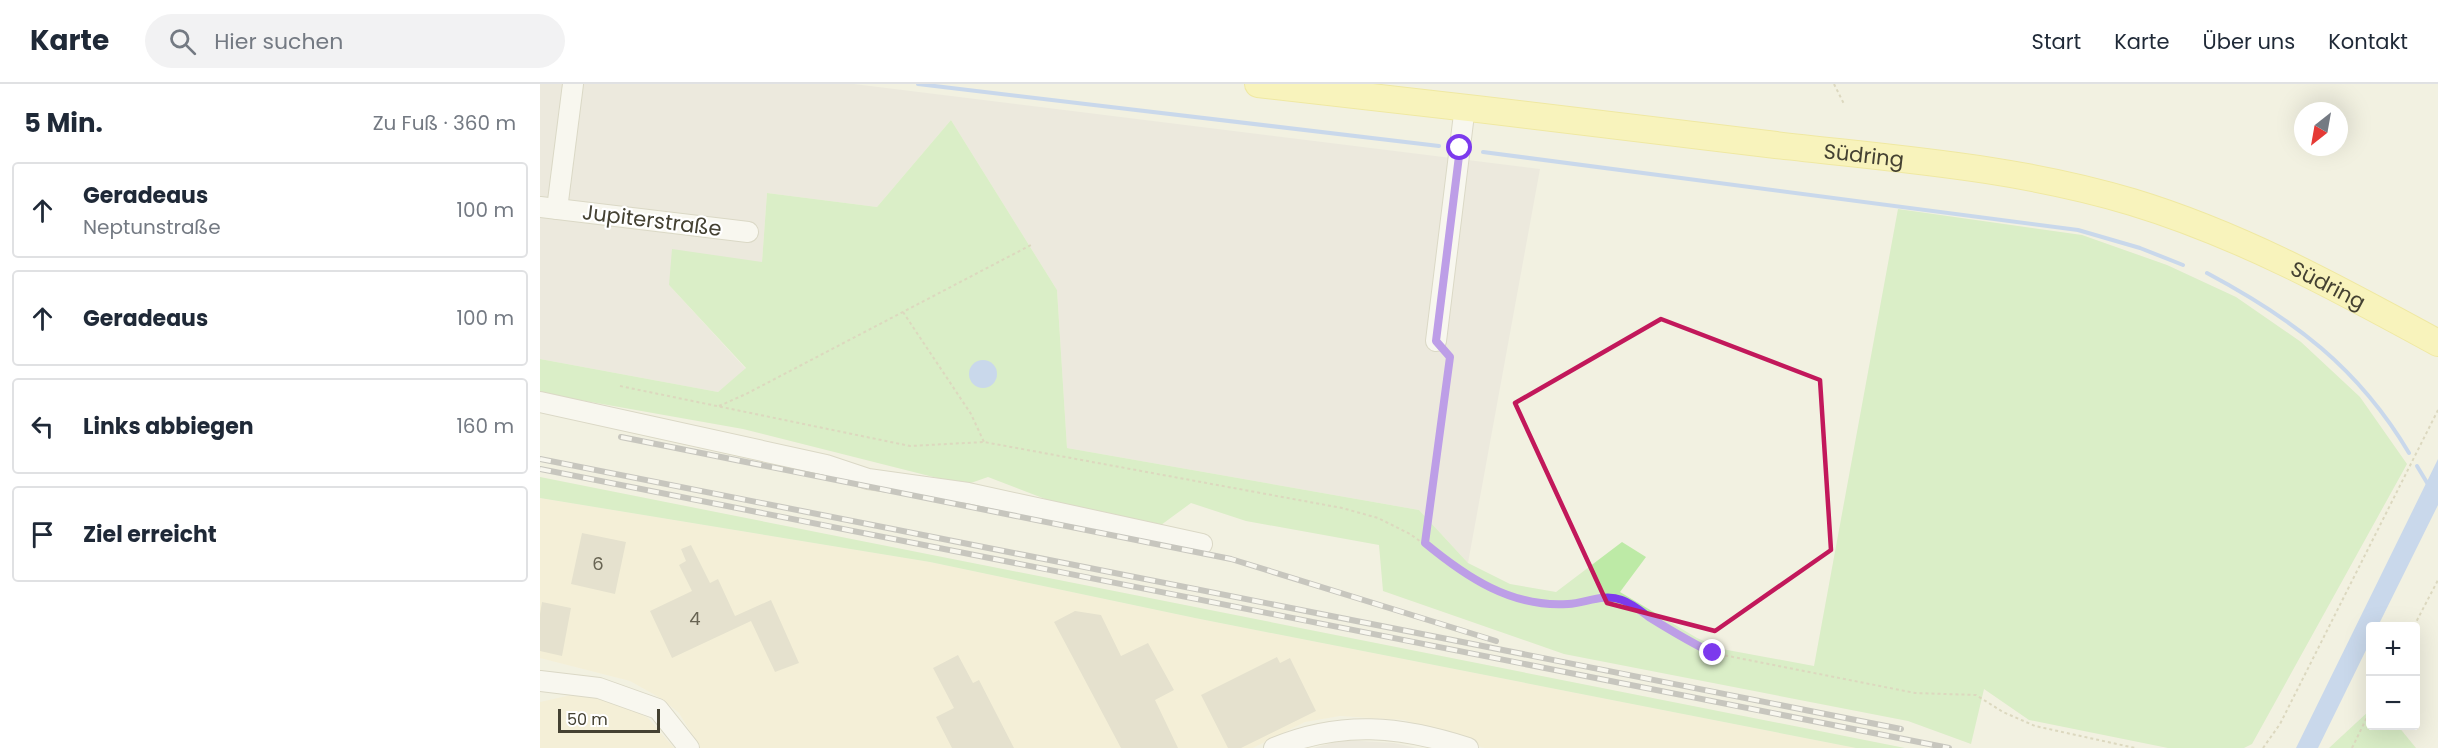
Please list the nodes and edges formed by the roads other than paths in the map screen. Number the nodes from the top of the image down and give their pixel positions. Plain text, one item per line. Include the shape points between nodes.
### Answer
1 (573, 84) edge
2 (1258, 84) edge
3 (1465, 106) junction
4 (548, 208) edge
5 (748, 232) dead end
6 (1436, 341) road end
7 (2438, 343) edge
8 (540, 402) edge
9 (1202, 544) dead end
10 (540, 681) edge
11 (689, 748) edge
12 (1274, 748) edge
13 (1468, 748) edge

1 - 4 street, Jupiterstraße
2 - 3 main road, Südring
3 - 6 street
3 - 7 main road, Südring via 1975,168 2048,181 2130,202 2230,237 2326,282
4 - 5 street, Jupiterstraße
8 - 9 street via 826,465 868,479 968,493
10 - 11 street via 599,688 658,710
12 - 13 street via 1344,729 1425,735

